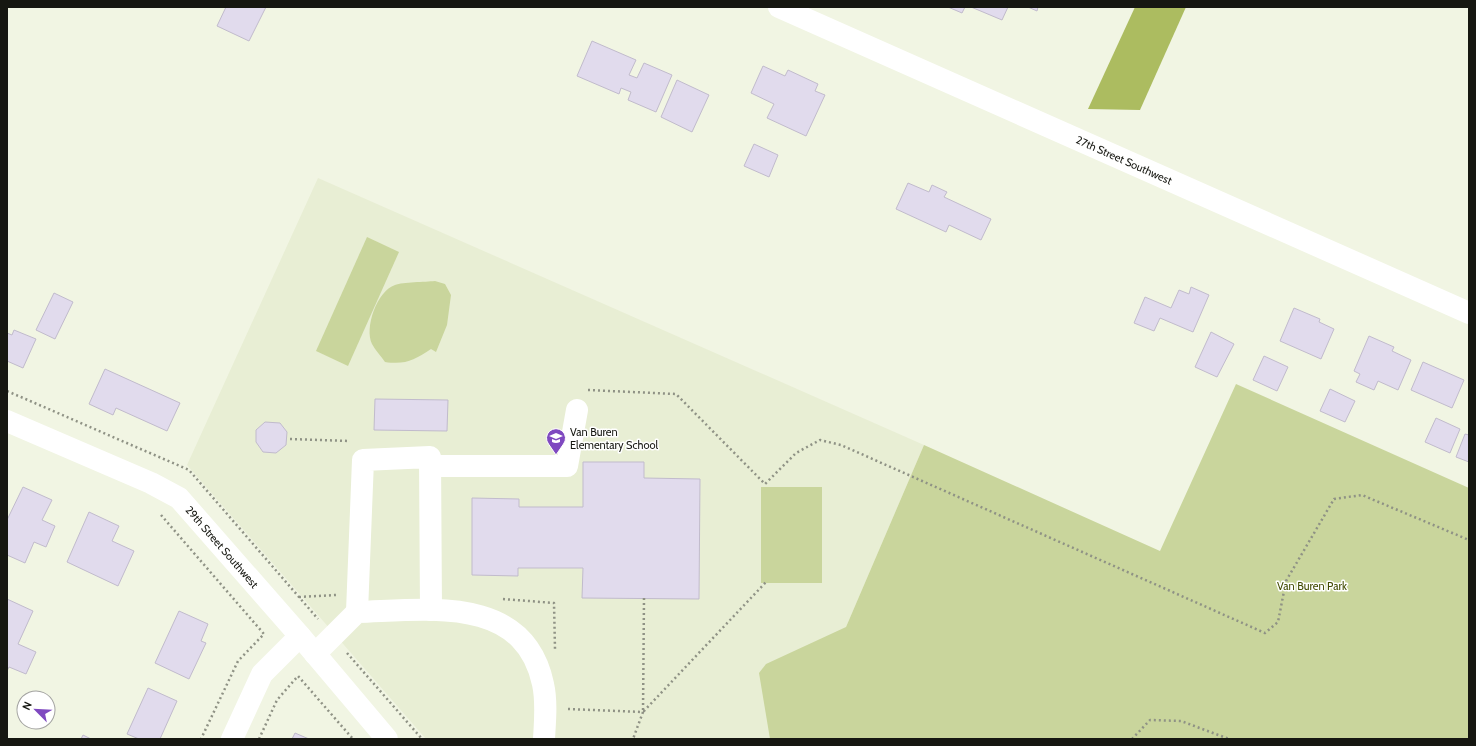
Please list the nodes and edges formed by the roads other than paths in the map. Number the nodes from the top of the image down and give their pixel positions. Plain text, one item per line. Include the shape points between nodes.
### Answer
1 (779, 7) edge
2 (1469, 313) edge
3 (577, 410) road end
4 (7, 421) edge
5 (430, 466) junction
6 (431, 610) junction
7 (357, 612) junction
8 (300, 636) junction
9 (315, 654) junction
10 (232, 739) edge
11 (387, 739) edge
12 (544, 739) edge

1 - 2 street, 27th Street Southwest
3 - 5 street via 567,466
4 - 8 street, 29th Street Southwest via 151,483 179,498
5 - 6 street
5 - 7 street via 430,457 363,460
6 - 7 street
6 - 12 street via 486,617 518,635 529,648 538,666 543,685
7 - 9 street
8 - 9 street, 29th Street Southwest
8 - 10 street via 262,674
9 - 11 street, 29th Street Southwest

